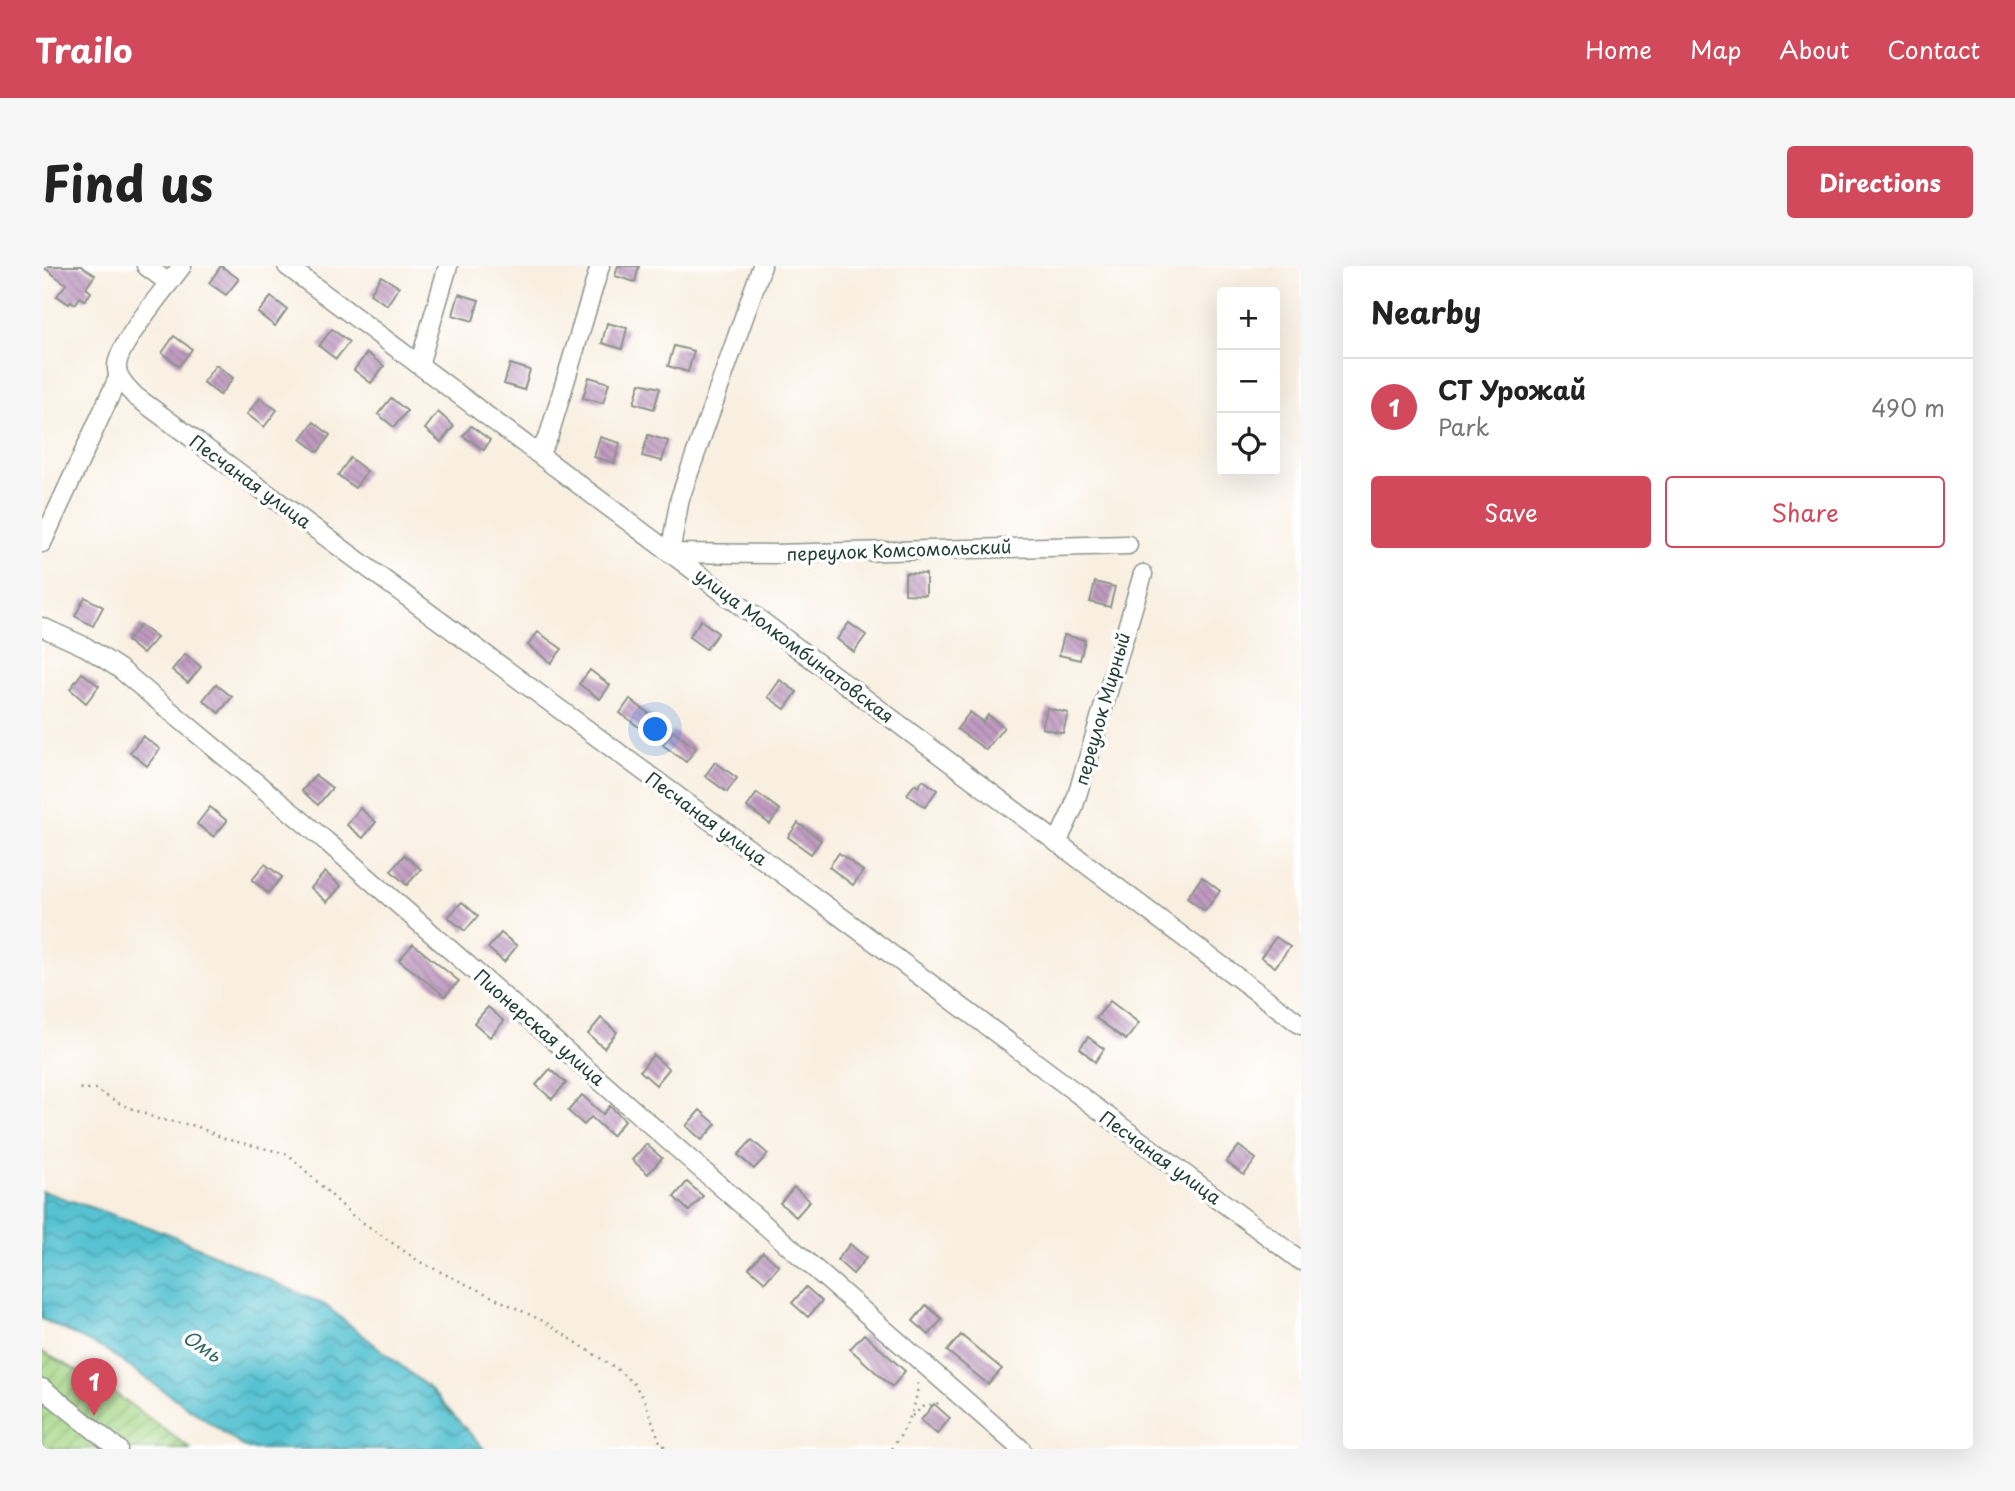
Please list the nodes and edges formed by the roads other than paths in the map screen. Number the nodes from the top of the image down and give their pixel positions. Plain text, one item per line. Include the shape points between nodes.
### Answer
1 (146, 266) edge
2 (182, 266) edge
3 (287, 266) edge
4 (448, 266) edge
5 (600, 266) edge
6 (762, 266) edge
7 (169, 283) junction
8 (419, 365) junction
9 (118, 374) junction
10 (539, 454) junction
11 (42, 543) edge
12 (1128, 545) dead end
13 (670, 553) junction
14 (1143, 574) dead end
15 (42, 627) edge
16 (1057, 843) junction
17 (1301, 1025) edge
18 (1301, 1261) edge
19 (42, 1388) edge
20 (118, 1449) edge
21 (1021, 1449) edge

1 - 7 street
2 - 7 street
3 - 8 street, улица Молкомбинатовская
4 - 8 street
5 - 10 street via 549,435
6 - 13 street via 680,498
7 - 9 street via 117,358
8 - 10 street, улица Молкомбинатовская
9 - 11 street
9 - 18 street, Песчаная улица via 149,408
10 - 13 street, улица Молкомбинатовская
12 - 13 street, переулок Комсомольский
13 - 16 street, улица Молкомбинатовская
14 - 16 street, переулок Мирный via 1073,809
15 - 21 street, Пионерская улица via 120,669 326,841
16 - 17 street, улица Молкомбинатовская
19 - 20 street

